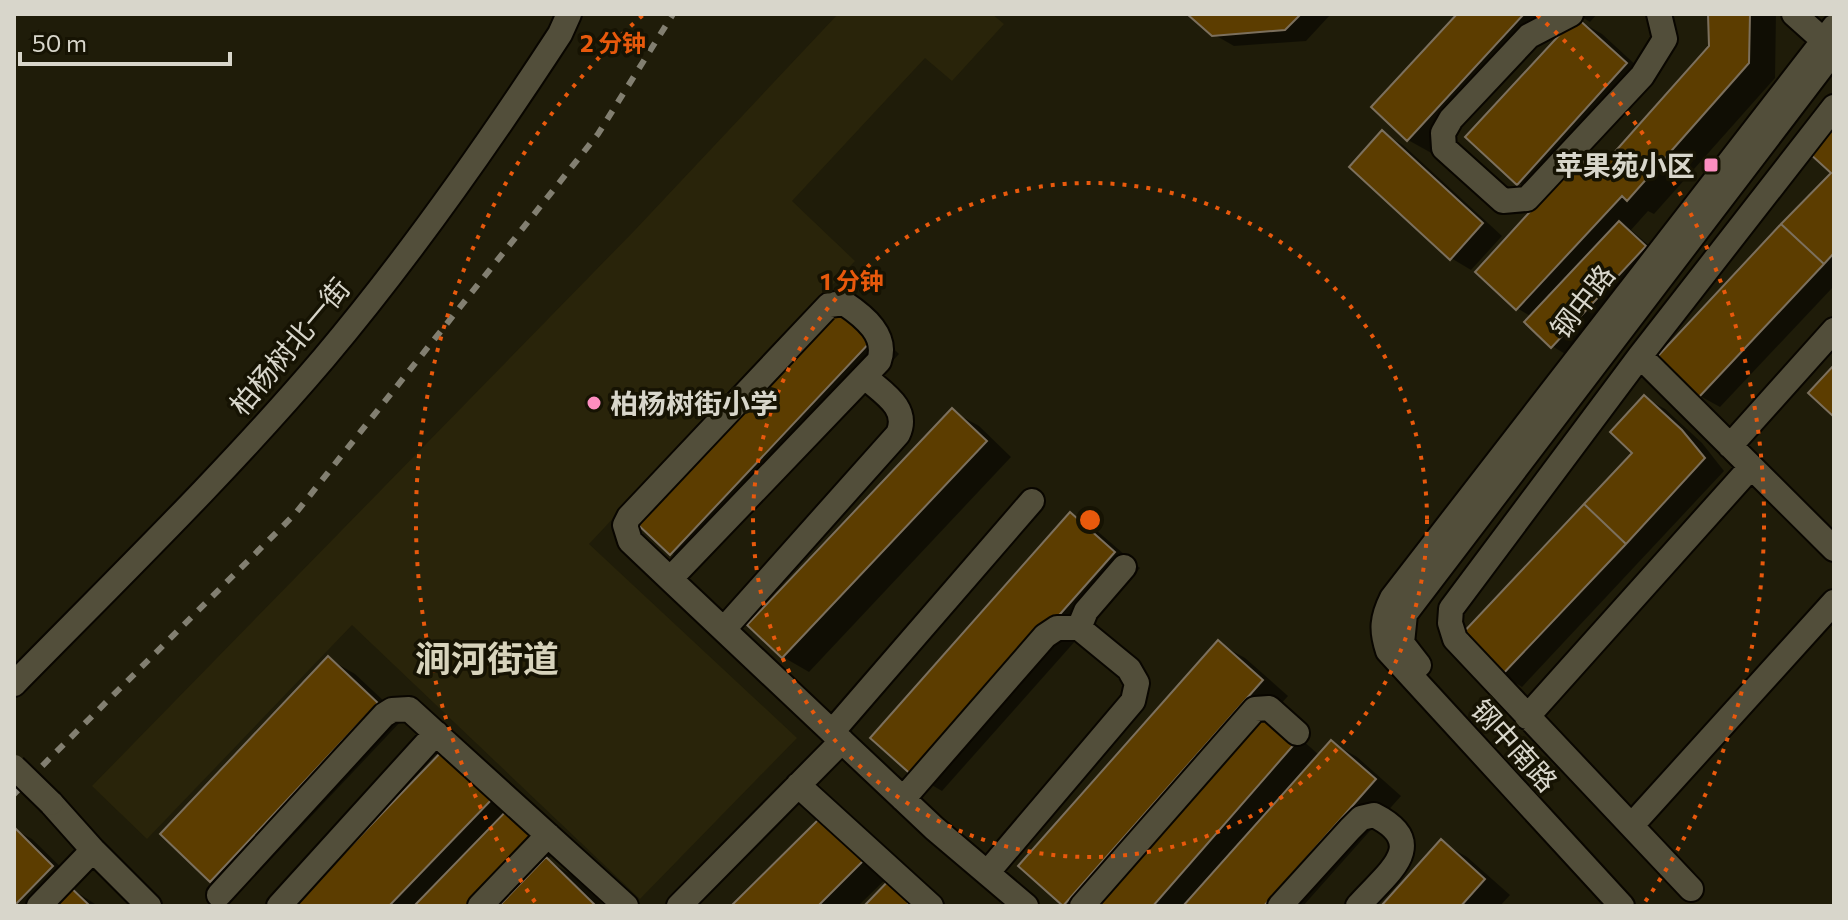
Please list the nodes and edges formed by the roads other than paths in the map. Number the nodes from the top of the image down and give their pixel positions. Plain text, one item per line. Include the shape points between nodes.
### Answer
1 (553, 14) edge
2 (569, 14) edge
3 (1571, 14) edge
4 (1659, 14) edge
5 (1794, 14) edge
6 (1831, 42) edge
7 (1824, 81) edge
8 (1834, 107) edge
9 (1834, 330) edge
10 (1640, 356) junction
11 (865, 377) junction
12 (1730, 446) junction
13 (1751, 467) junction
14 (1032, 501) dead end
15 (1834, 549) edge
16 (1124, 567) dead end
17 (670, 579) junction
18 (1834, 602) edge
19 (1392, 621) junction
20 (1079, 628) junction
21 (724, 629) junction
22 (14, 668) edge
23 (14, 684) edge
24 (1527, 717) junction
25 (436, 733) junction
26 (1297, 733) dead end
27 (837, 736) junction
28 (14, 767) edge
29 (798, 785) junction
30 (14, 786) edge
31 (903, 799) junction
32 (47, 808) junction
33 (536, 825) junction
34 (1632, 825) junction
35 (88, 855) junction
36 (987, 873) junction
37 (1691, 889) dead end
38 (219, 895) dead end
39 (925, 904) edge
40 (39, 906) edge
41 (132, 906) edge
42 (149, 906) edge
43 (279, 906) edge
44 (480, 906) edge
45 (626, 906) edge
46 (679, 906) edge
47 (1026, 906) edge
48 (1082, 906) edge
49 (1280, 906) edge
50 (1358, 906) edge
51 (1622, 906) edge
52 (1640, 906) edge

1 - 22 street, 柏杨树北一街 via 453,170 316,346
2 - 23 street, 柏杨树北一街 via 464,177 324,358
3 - 4 street via 1529,36 1443,133 1444,148 1503,201 1527,199 1642,76 1665,39
5 - 6 street
6 - 7 street, 钢中路
7 - 19 street, 钢中路 via 1405,614
8 - 10 street
9 - 12 street
10 - 12 street
10 - 24 street via 1451,609 1455,639
11 - 17 street
11 - 17 street via 879,361 882,337 844,303 829,305 629,517 625,525 630,541
11 - 21 street via 900,409 898,434
12 - 13 street
13 - 15 street
13 - 24 street
14 - 27 street
16 - 20 street via 1086,611
17 - 21 street
18 - 34 street
19 - 51 street, 钢中南路 via 1382,633 1388,651
19 - 52 street, 钢中南路 via 1408,652
20 - 31 street via 1057,628 1045,636
20 - 36 street via 1129,669 1137,683 1133,701
21 - 27 street
24 - 34 street
25 - 33 street
25 - 38 street via 409,709 384,715
25 - 43 street
26 - 48 street via 1269,708 1255,709
27 - 29 street
27 - 31 street
28 - 32 street, bridge
29 - 39 street
29 - 46 street
30 - 32 street
31 - 36 street
32 - 35 street
33 - 44 street
33 - 45 street
34 - 37 street
35 - 40 street
35 - 41 street
35 - 42 street
36 - 47 street
49 - 50 street via 1361,818 1374,815 1391,823 1404,848

